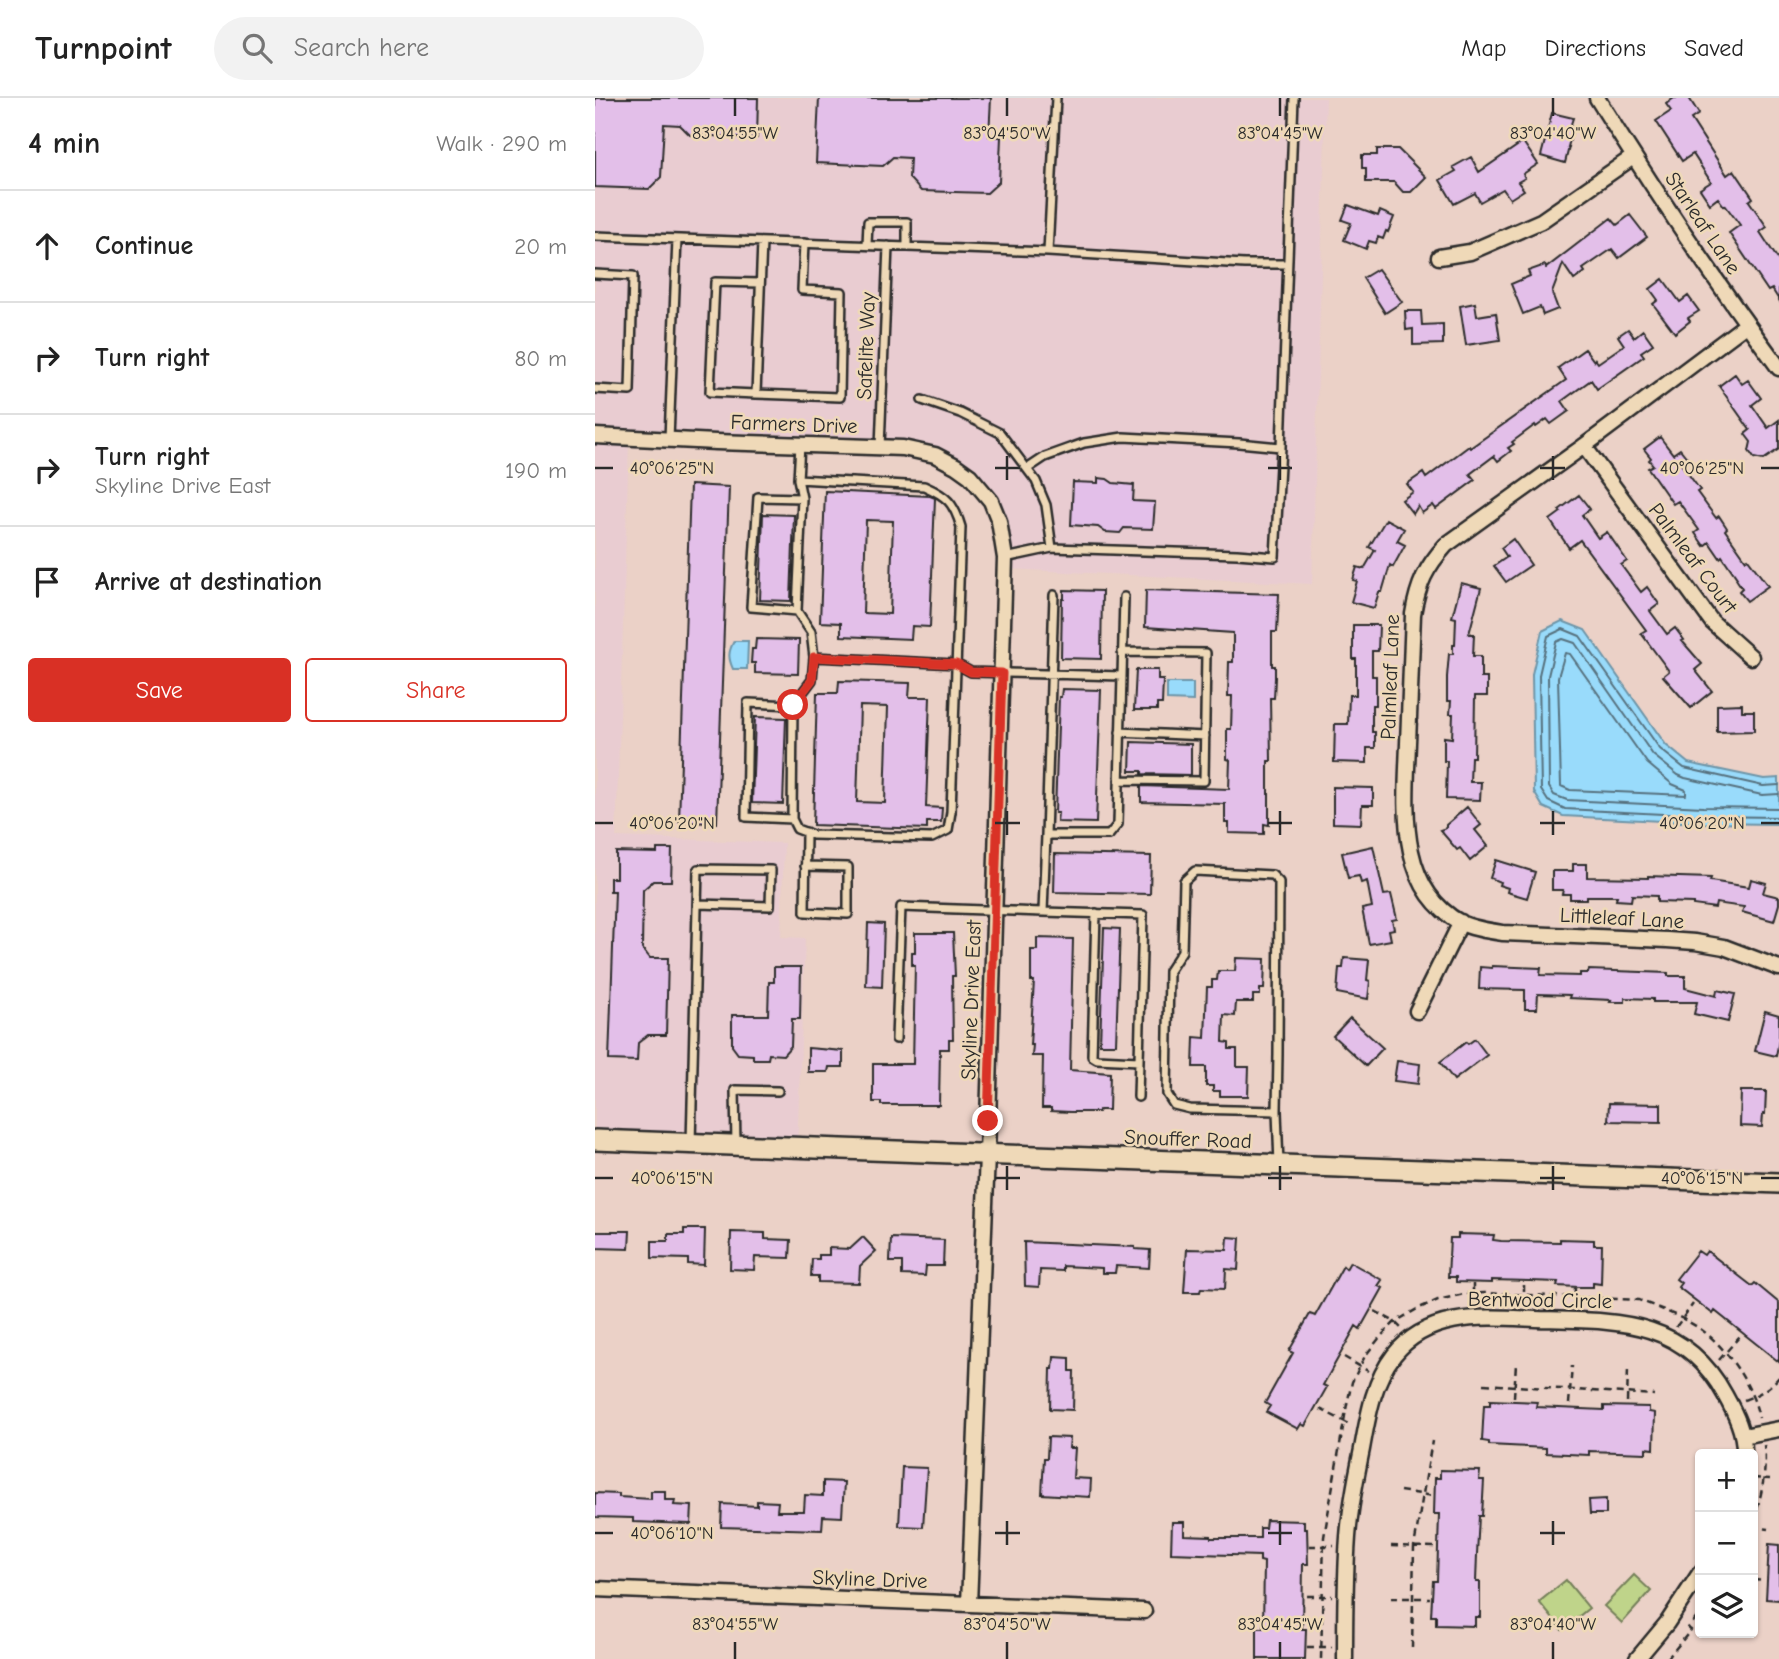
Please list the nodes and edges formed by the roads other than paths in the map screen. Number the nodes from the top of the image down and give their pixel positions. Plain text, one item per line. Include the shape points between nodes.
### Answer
1 (1056, 98) edge
2 (1294, 98) edge
3 (1597, 98) edge
4 (1633, 156) junction
5 (595, 236) edge
6 (677, 239) junction
7 (762, 242) junction
8 (804, 243) junction
9 (867, 246) junction
10 (888, 246) junction
11 (907, 247) junction
12 (1048, 252) junction
13 (1440, 257) dead end
14 (1287, 264) junction
15 (595, 274) edge
16 (760, 283) junction
17 (1747, 324) junction
18 (1779, 368) edge
19 (595, 389) edge
20 (756, 394) junction
21 (922, 400) dead end
22 (595, 436) edge
23 (669, 440) junction
24 (800, 445) junction
25 (1584, 446) junction
26 (880, 447) junction
27 (1281, 447) junction
28 (1027, 469) junction
29 (798, 479) junction
30 (980, 488) joint
31 (802, 498) junction
32 (1052, 548) junction
33 (1005, 558) junction
34 (1054, 595) dead end
35 (1124, 597) dead end
36 (797, 611) junction
37 (1122, 652) junction
38 (814, 657) junction
39 (1751, 657) dead end
40 (956, 664) junction
41 (1002, 673) junction
42 (1051, 674) junction
43 (1122, 676) junction
44 (793, 705) junction
45 (1120, 732) junction
46 (1205, 736) junction
47 (1119, 780) junction
48 (792, 819) junction
49 (806, 832) junction
50 (1046, 835) junction
51 (806, 866) junction
52 (698, 904) junction
53 (994, 910) junction
54 (1043, 912) junction
55 (1095, 914) junction
56 (1461, 922) junction
57 (1779, 968) edge
58 (1417, 1011) dead end
59 (896, 1040) dead end
60 (1139, 1061) junction
61 (778, 1091) dead end
62 (1138, 1097) dead end
63 (1277, 1111) junction
64 (595, 1140) edge
65 (691, 1144) junction
66 (736, 1146) junction
67 (987, 1155) junction
68 (1279, 1165) junction
69 (1779, 1183) edge
70 (1779, 1429) edge
71 (1743, 1436) junction
72 (1744, 1449) edge
73 (1699, 1575) edge
74 (595, 1589) edge
75 (969, 1604) junction
76 (1144, 1611) dead end
77 (1345, 1653) edge
78 (1637, 1659) edge

1 - 12 lane
2 - 14 lane
3 - 4 street, Starleaf Lane
4 - 13 street via 1541,221 1470,252
4 - 17 street, Starleaf Lane
5 - 6 lane
6 - 7 lane
6 - 23 lane
7 - 8 lane
7 - 16 lane
8 - 9 lane
8 - 20 lane via 802,290 842,292 840,397
9 - 10 lane
9 - 11 lane via 868,222 907,222
10 - 11 lane
10 - 26 lane, Safelite Way
11 - 12 lane
12 - 14 lane
14 - 27 lane
15 - 19 lane via 633,276 630,391
16 - 20 lane
16 - 20 lane via 715,282 710,392
17 - 18 street, Starleaf Lane
17 - 25 street, Palmleaf Lane
21 - 28 lane via 1000,433
22 - 23 street, Farmers Drive
23 - 24 street, Farmers Drive
24 - 26 street, Farmers Drive
24 - 29 lane
25 - 39 street, Palmleaf Court via 1712,622
25 - 56 street, Palmleaf Lane via 1446,545 1416,594 1407,835 1413,862 1431,897
26 - 30 street, Farmers Drive via 935,455 956,466
27 - 28 lane via 1123,438 1084,443
27 - 32 lane via 1275,557
28 - 32 lane via 1046,505
29 - 31 lane
29 - 40 lane via 924,486 955,507 961,527
30 - 33 street, Skyline Drive East via 999,521
31 - 36 lane
31 - 36 lane via 758,496 751,607
32 - 33 lane
33 - 41 street, Skyline Drive East
34 - 42 lane
35 - 37 lane
36 - 38 lane via 811,632
37 - 43 lane
37 - 46 lane via 1206,653
38 - 40 lane
38 - 44 lane via 812,680
40 - 41 lane via 971,672
40 - 49 lane via 948,830 932,838
41 - 42 lane
41 - 53 street, Skyline Drive East
42 - 43 lane
42 - 50 lane
43 - 45 lane
44 - 48 lane
44 - 48 lane via 748,703 745,817
45 - 46 lane
45 - 47 lane
46 - 47 lane via 1204,780
47 - 50 lane via 1118,824 1109,835
48 - 49 lane via 797,829
49 - 51 lane
50 - 54 lane
51 - 51 lane via 806,912 848,914 848,867
52 - 52 lane via 698,869 771,870 769,906
52 - 65 lane
53 - 54 lane
53 - 59 lane via 901,906
53 - 67 street, Skyline Drive East
54 - 55 lane
55 - 60 lane via 1092,1056
55 - 60 lane via 1143,915
56 - 57 street, Littleleaf Lane via 1503,933 1695,942 1724,947
56 - 58 street
60 - 62 lane
61 - 66 lane via 735,1090
63 - 63 lane via 1279,881 1272,875 1195,871 1184,881 1182,951 1169,971 1167,1094 1174,1105 1190,1109
63 - 68 lane
64 - 65 main road, Snouffer Road
65 - 66 main road, Snouffer Road
66 - 67 main road, Snouffer Road
67 - 68 main road, Snouffer Road
67 - 75 street, Skyline Drive East
68 - 69 main road, Snouffer Road
70 - 71 street
71 - 72 street, Bentwood Circle
71 - 77 street, Bentwood Circle via 1731,1405 1709,1370 1680,1343 1648,1329 1618,1322 1523,1318 1474,1318 1430,1327 1395,1354 1372,1401 1350,1520
73 - 78 street
74 - 75 street, Skyline Drive
75 - 76 street, Skyline Drive

